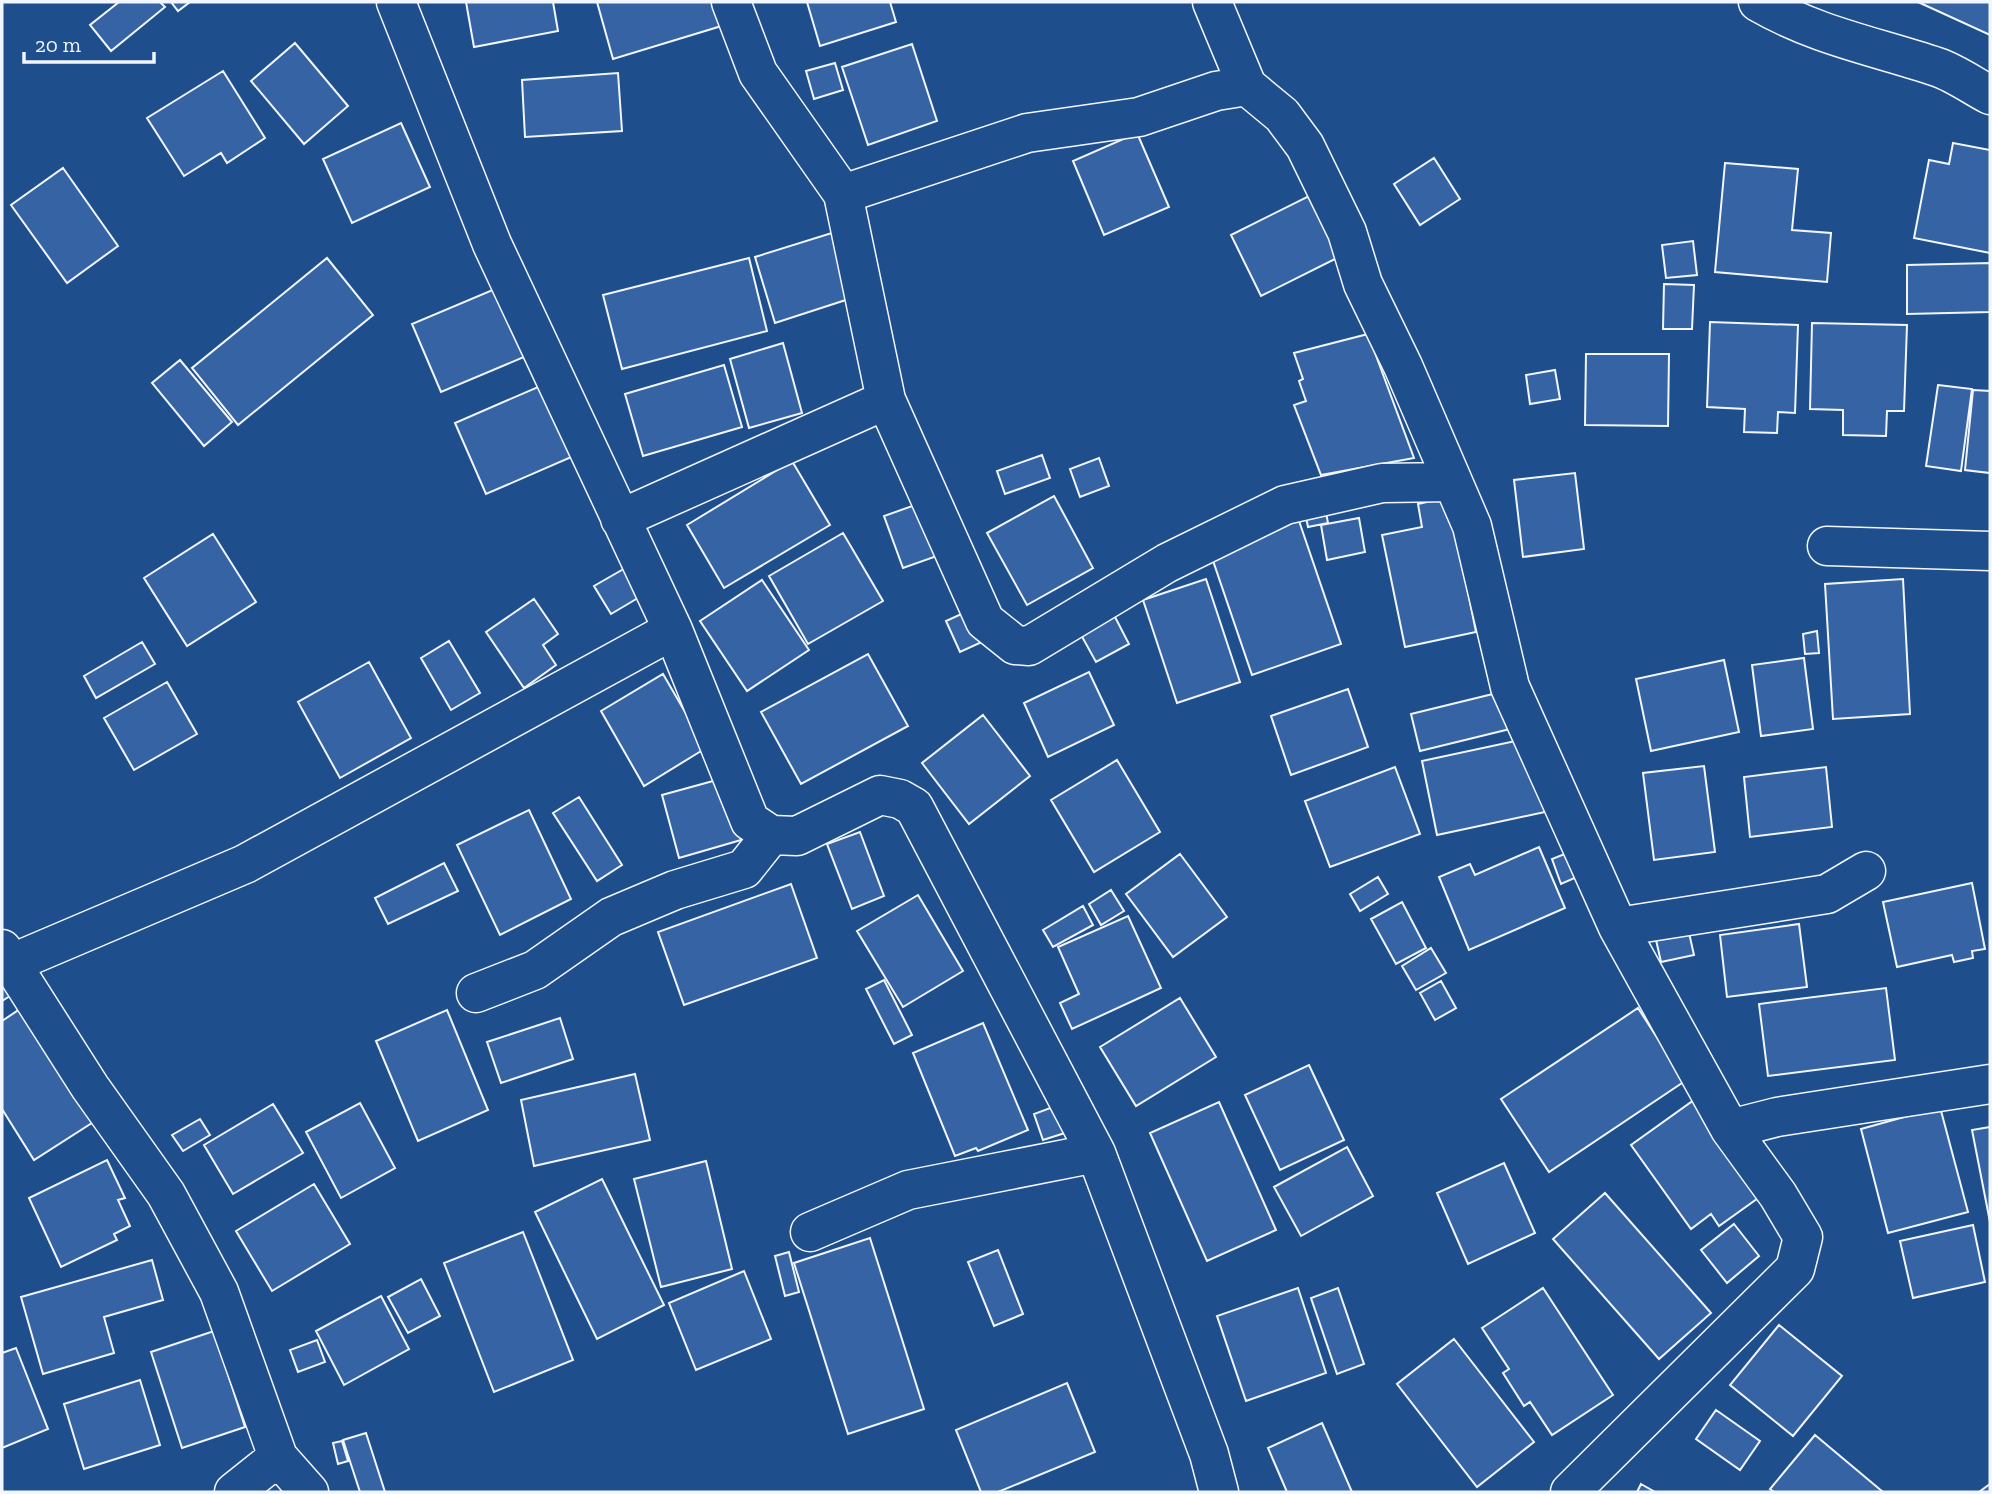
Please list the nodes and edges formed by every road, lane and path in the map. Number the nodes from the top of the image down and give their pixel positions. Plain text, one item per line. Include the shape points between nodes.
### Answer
1 (396, 2) edge
2 (731, 2) edge
3 (1212, 2) edge
4 (1758, 2) edge
5 (1247, 86) junction
6 (1990, 95) edge
7 (843, 194) junction
8 (886, 400) junction
9 (1453, 482) junction
10 (620, 519) junction
11 (1827, 547) dead end
12 (1990, 551) edge
13 (673, 630) junction
14 (771, 835) junction
15 (1866, 871) dead end
16 (1618, 927) junction
17 (6, 956) edge
18 (475, 993) dead end
19 (1990, 1084) edge
20 (1730, 1129) junction
21 (1096, 1153) junction
22 (810, 1232) dead end
23 (278, 1457) junction
24 (234, 1492) edge
25 (309, 1492) edge
26 (1219, 1492) edge
27 (1570, 1492) edge

1 - 10 street via 512,290
2 - 7 street via 758,73
3 - 5 street
4 - 6 street via 1793,22 1867,49 1940,68
5 - 7 street via 1216,91 1139,117 1027,133
5 - 9 street via 1282,115 1305,146 1347,232 1363,284
7 - 8 street
8 - 9 street via 985,621 1014,645 1029,646 1167,563 1285,505 1382,483
8 - 10 street
9 - 16 street via 1472,526 1510,688
10 - 13 street
11 - 12 street
13 - 14 street via 750,821
13 - 17 street via 245,864
14 - 18 street via 744,869 675,890 611,917 535,970
14 - 21 street via 797,836 880,794 914,807
15 - 16 street via 1827,894
16 - 20 street
17 - 23 street via 166,1194 219,1292
19 - 20 street via 1776,1117
20 - 27 street via 1803,1237 1795,1269
21 - 22 street via 908,1190
21 - 26 street via 1209,1454
23 - 24 street
23 - 25 street

